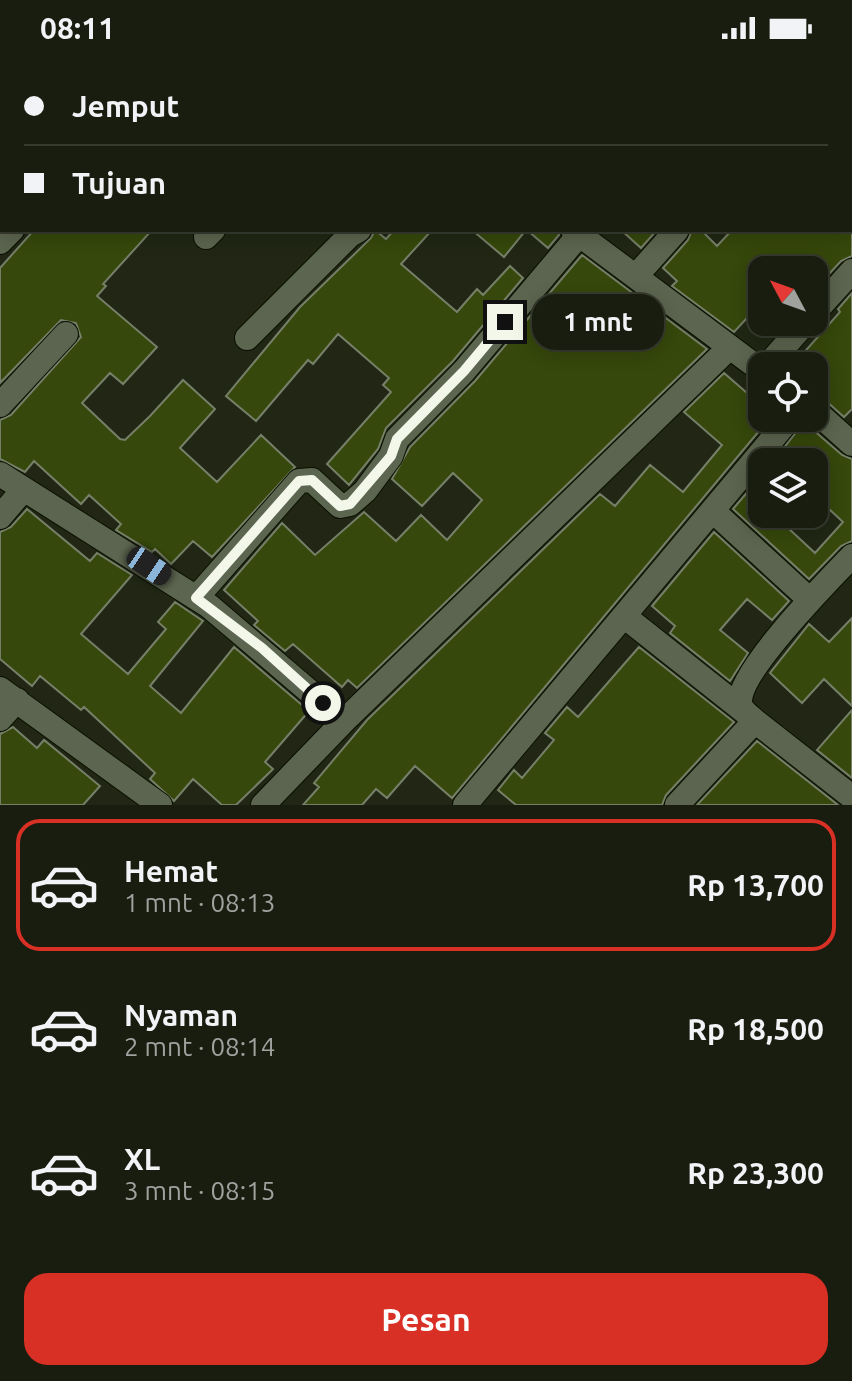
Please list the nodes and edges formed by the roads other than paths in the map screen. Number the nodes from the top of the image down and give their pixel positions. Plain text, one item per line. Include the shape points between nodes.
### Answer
1 (355, 232) edge
2 (576, 232) edge
3 (675, 232) edge
4 (852, 271) edge
5 (636, 276) junction
6 (828, 298) edge
7 (66, 334) dead end
8 (794, 336) edge
9 (247, 338) dead end
10 (729, 348) junction
11 (779, 352) edge
12 (748, 361) edge
13 (0, 405) edge
14 (828, 419) edge
15 (778, 432) edge
16 (849, 433) edge
17 (0, 474) edge
18 (23, 490) junction
19 (713, 511) junction
20 (0, 517) edge
21 (852, 556) edge
22 (196, 598) junction
23 (809, 599) junction
24 (624, 616) junction
25 (9, 694) edge
26 (749, 716) junction
27 (0, 719) edge
28 (344, 721) junction
29 (852, 797) edge
30 (131, 798) edge
31 (160, 805) edge
32 (263, 805) edge
33 (465, 805) edge
34 (677, 805) edge

1 - 9 street
2 - 5 street
2 - 22 street via 464,371 397,439 365,491 340,506 312,480 299,481
3 - 5 street
4 - 6 street
5 - 10 street
7 - 13 street
8 - 11 street
10 - 12 street
10 - 28 street
14 - 16 street
15 - 19 street
17 - 18 street
18 - 20 street
18 - 22 street
19 - 23 street
19 - 24 street
21 - 23 street
22 - 28 street
23 - 26 street via 746,680 740,701
24 - 26 street
24 - 33 street
25 - 27 street
25 - 30 street
26 - 29 street
26 - 34 street
28 - 32 street
30 - 31 street

